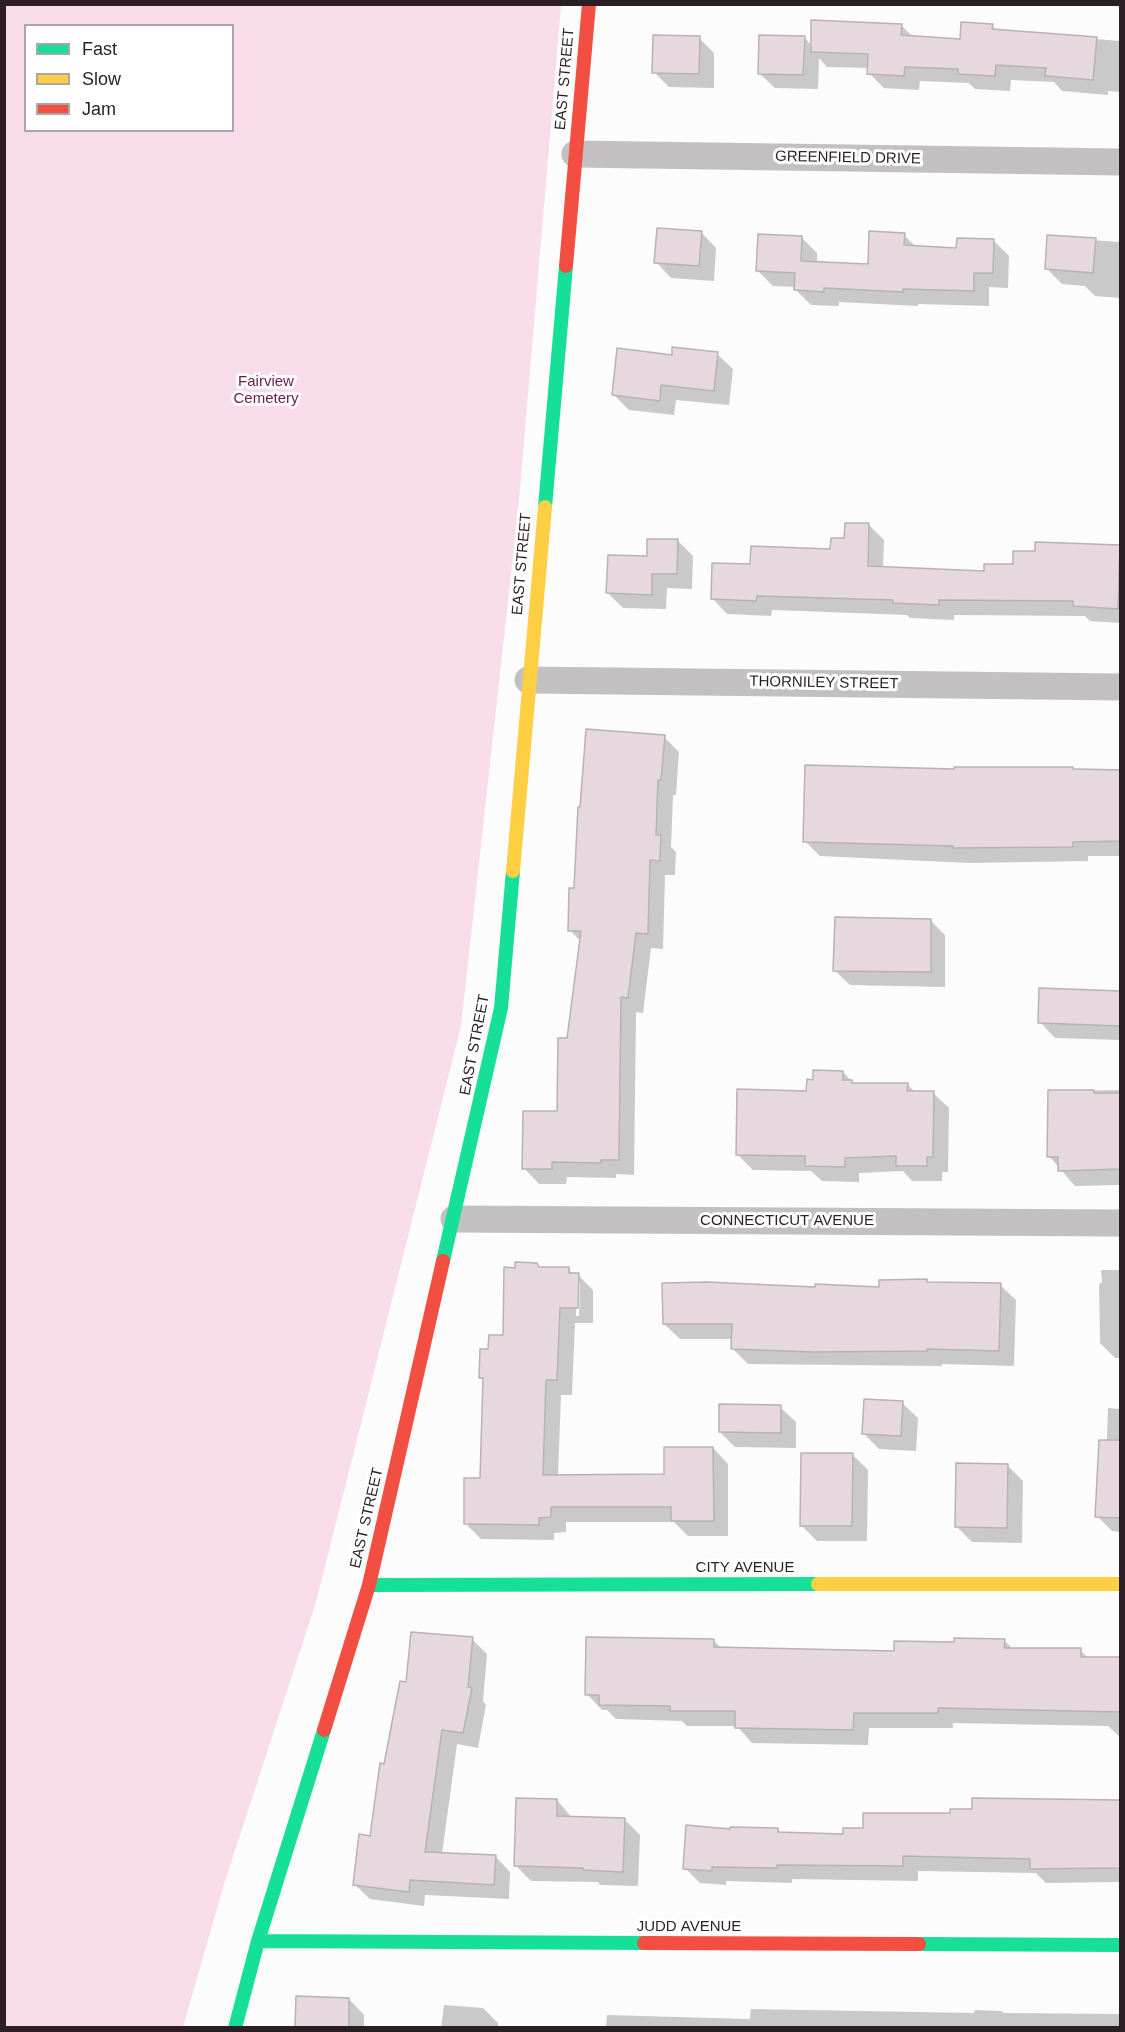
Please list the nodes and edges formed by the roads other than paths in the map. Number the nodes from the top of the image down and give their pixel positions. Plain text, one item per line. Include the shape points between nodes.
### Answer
1 (589, 4) edge
2 (575, 154) junction
3 (1120, 162) edge
4 (528, 680) junction
5 (1120, 687) edge
6 (454, 1219) junction
7 (1120, 1223) edge
8 (1120, 1584) edge
9 (369, 1585) junction
10 (258, 1941) junction
11 (1120, 1945) edge
12 (235, 2028) edge

1 - 2 street, EAST STREET
2 - 3 street, GREENFIELD DRIVE
2 - 4 street, EAST STREET
4 - 5 street, THORNILEY STREET
4 - 6 street, EAST STREET via 501,1008
6 - 7 street, CONNECTICUT AVENUE
6 - 9 street, EAST STREET
8 - 9 street, CITY AVENUE
9 - 10 street, EAST STREET
10 - 11 street, JUDD AVENUE
10 - 12 street, EAST STREET

